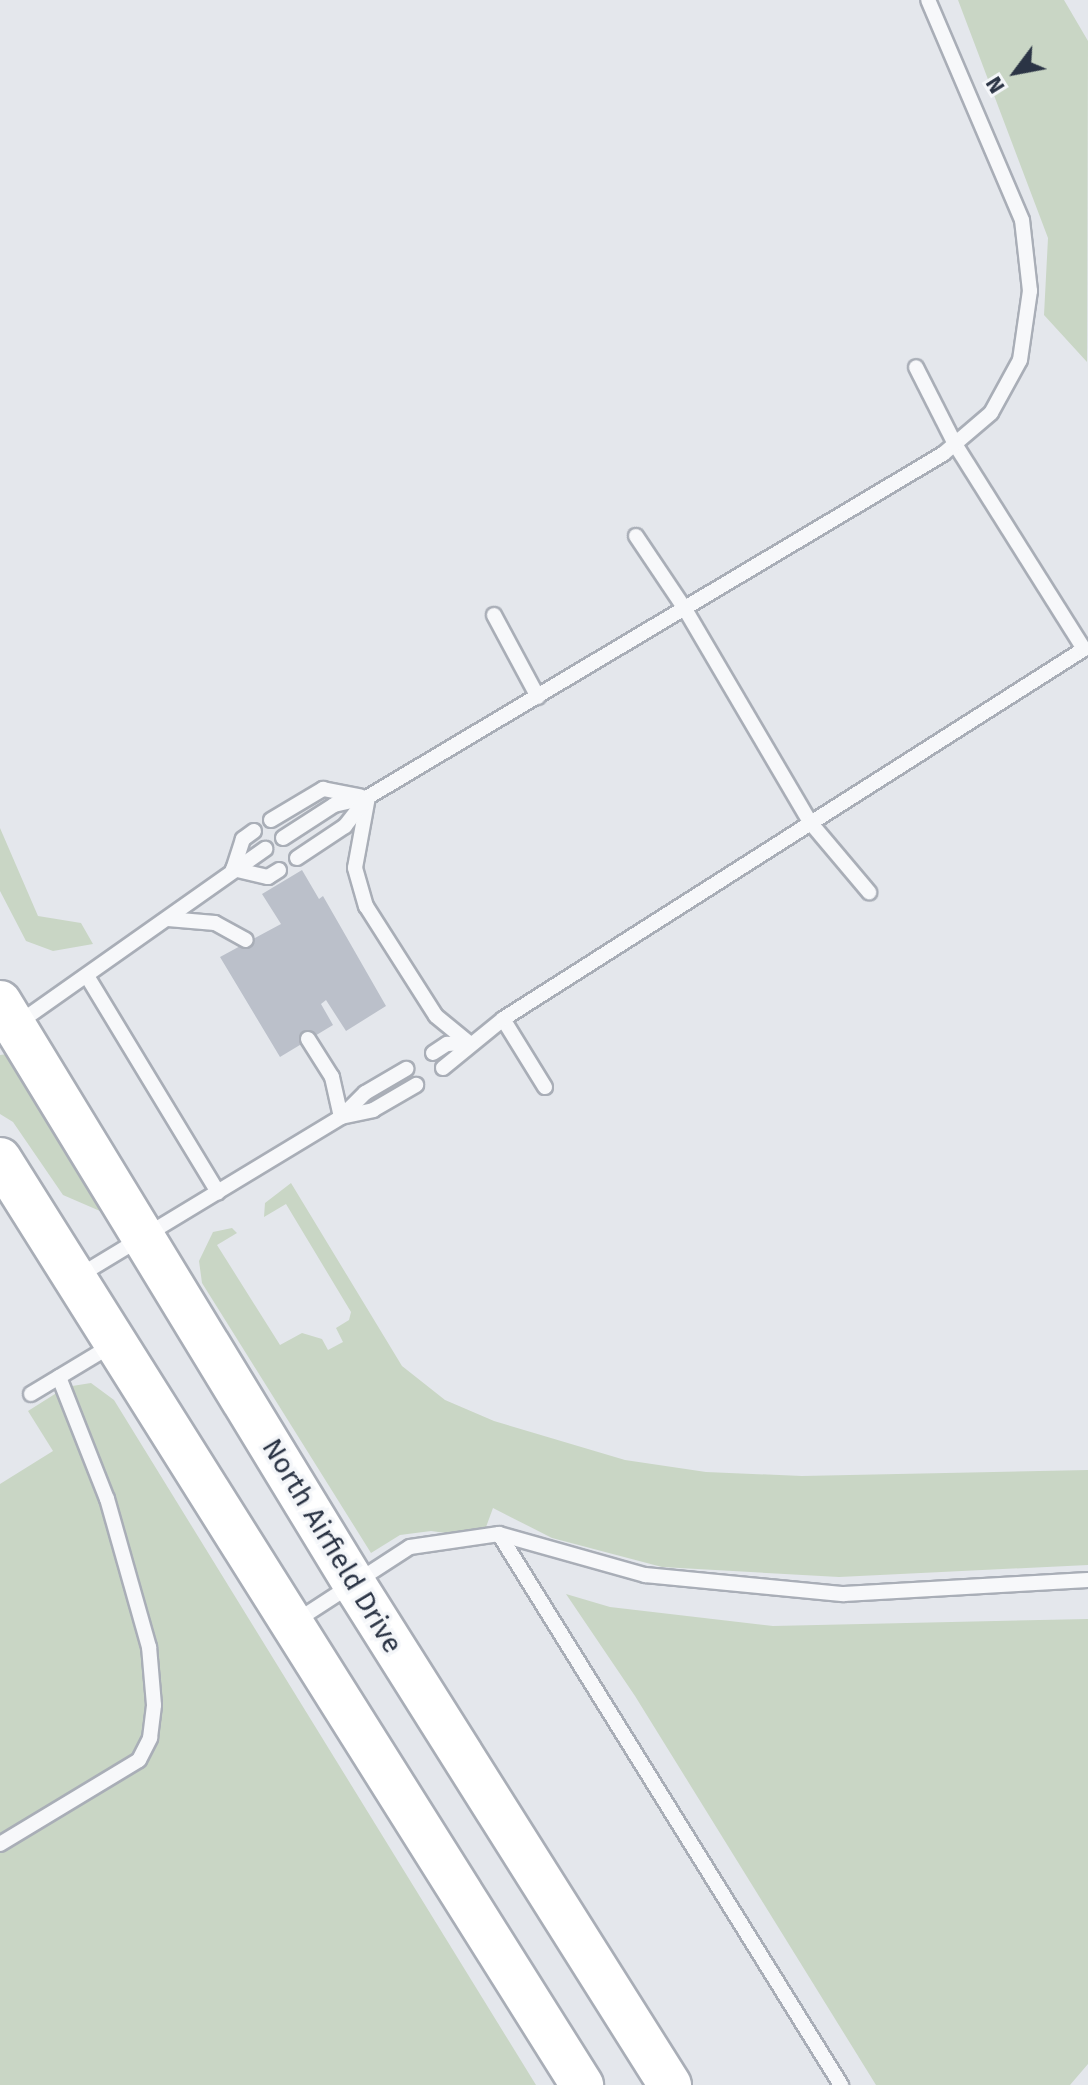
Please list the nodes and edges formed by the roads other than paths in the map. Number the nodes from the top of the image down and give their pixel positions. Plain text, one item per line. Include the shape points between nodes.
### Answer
1 (928, 0) edge
2 (916, 367) dead end
3 (955, 444) junction
4 (636, 536) dead end
5 (685, 609) junction
6 (494, 615) dead end
7 (1086, 653) edge
8 (538, 697) junction
9 (368, 797) junction
10 (271, 820) dead end
11 (810, 822) junction
12 (254, 831) dead end
13 (283, 838) dead end
14 (265, 849) dead end
15 (297, 858) dead end
16 (233, 869) junction
17 (279, 870) dead end
18 (869, 892) dead end
19 (168, 919) junction
20 (246, 940) dead end
21 (87, 976) junction
22 (503, 1019) junction
23 (5, 1021) edge
24 (308, 1039) dead end
25 (469, 1043) junction
26 (433, 1053) dead end
27 (443, 1068) dead end
28 (406, 1069) dead end
29 (416, 1085) dead end
30 (545, 1087) dead end
31 (341, 1117) junction
32 (0, 1159) edge
33 (218, 1192) junction
34 (143, 1236) junction
35 (77, 1277) junction
36 (118, 1341) junction
37 (59, 1377) junction
38 (31, 1394) dead end
39 (499, 1534) junction
40 (1088, 1580) edge
41 (355, 1585) junction
42 (293, 1623) junction
43 (0, 1844) edge
44 (582, 2085) edge
45 (670, 2085) edge
46 (841, 2085) edge

1 - 3 lane via 1022,220 1030,291 1020,360 991,413
2 - 3 lane
3 - 5 lane
3 - 7 lane
4 - 5 lane
5 - 8 lane
5 - 11 lane
6 - 8 lane
7 - 11 lane
8 - 9 lane
9 - 10 lane via 323,789
9 - 13 lane via 334,805
9 - 15 lane via 345,826
9 - 25 lane via 355,868 366,906 436,1016
11 - 18 lane
11 - 22 lane
12 - 16 lane via 243,839
14 - 16 lane
16 - 17 lane via 268,877
16 - 19 lane
19 - 20 lane via 215,923
19 - 21 lane
21 - 23 lane
21 - 33 lane
22 - 25 lane
22 - 30 lane
23 - 34 main road, North Airfield Drive
24 - 31 lane via 332,1077
25 - 26 lane via 447,1044
25 - 27 lane via 461,1058
28 - 31 lane via 365,1093
29 - 31 lane via 373,1110
31 - 33 lane
32 - 35 main road
33 - 34 lane
34 - 35 lane
34 - 41 main road, North Airfield Drive
35 - 36 main road
36 - 37 lane
36 - 42 main road
37 - 38 lane
37 - 43 lane via 107,1499 149,1647 154,1705 150,1738 139,1760
39 - 40 lane via 645,1575 844,1594
39 - 41 lane via 410,1547
39 - 46 lane
41 - 42 lane
41 - 45 main road, North Airfield Drive
42 - 44 main road

